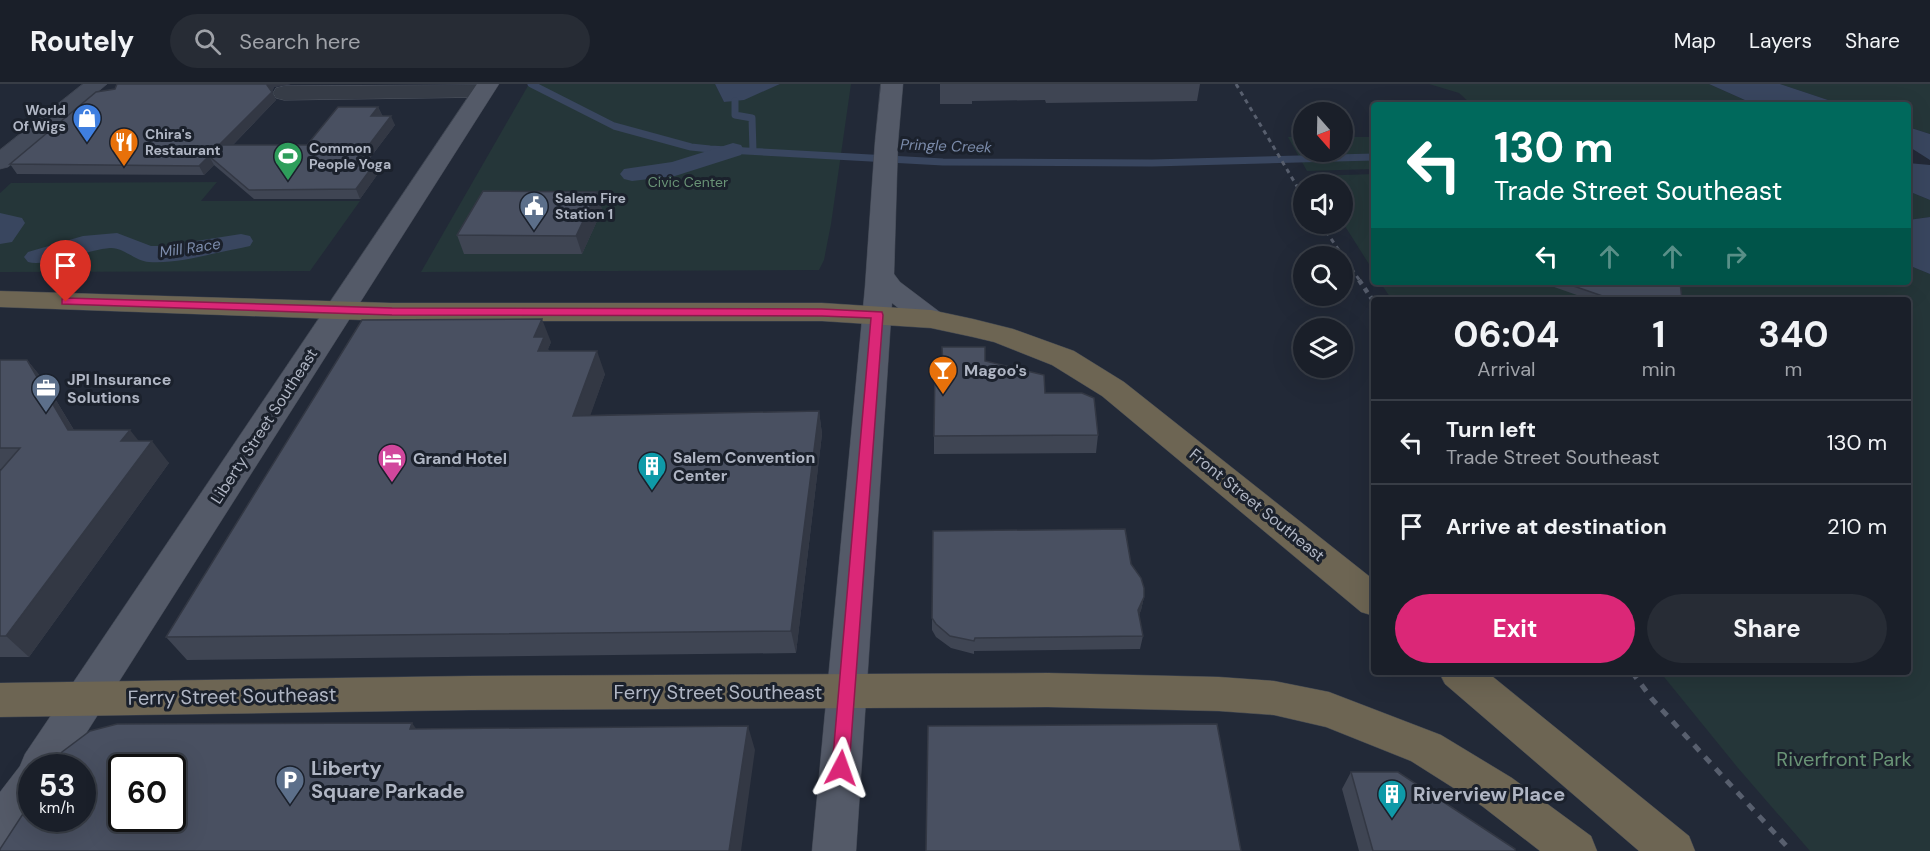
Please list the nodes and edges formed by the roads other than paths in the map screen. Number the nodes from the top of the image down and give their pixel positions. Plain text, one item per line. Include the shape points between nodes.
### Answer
1 (63, 84) edge
2 (97, 90) edge
3 (284, 93) dead end
4 (481, 94) edge
5 (891, 94) edge
6 (32, 109) dead end
7 (0, 162) edge
8 (879, 274) junction
9 (0, 300) edge
10 (340, 310) junction
11 (878, 315) junction
12 (931, 319) junction
13 (1371, 599) edge
14 (1463, 675) edge
15 (846, 692) junction
16 (85, 699) junction
17 (0, 700) edge
18 (49, 754) edge
19 (18, 802) edge
20 (0, 829) edge
21 (834, 851) edge
22 (1575, 851) edge
23 (1673, 851) edge

1 - 6 street
2 - 7 street
3 - 4 street
4 - 10 main road, Liberty Street Southeast
5 - 8 main road
8 - 11 main road
8 - 12 main road via 890,288
9 - 10 highway, Front Street Southeast
10 - 11 highway, Front Street Southeast
10 - 16 main road, Liberty Street Southeast
11 - 12 highway, Front Street Southeast
11 - 15 main road
12 - 13 highway, Front Street Southeast via 1004,335 1063,358 1090,374 1139,409
14 - 23 highway
15 - 16 highway, Ferry Street Southeast
15 - 21 main road
15 - 22 highway, Ferry Street Southeast via 1048,690 1274,698 1329,710 1426,748 1497,792
16 - 17 highway, Ferry Street Southeast
16 - 18 main road, Liberty Street Southeast
19 - 20 main road

